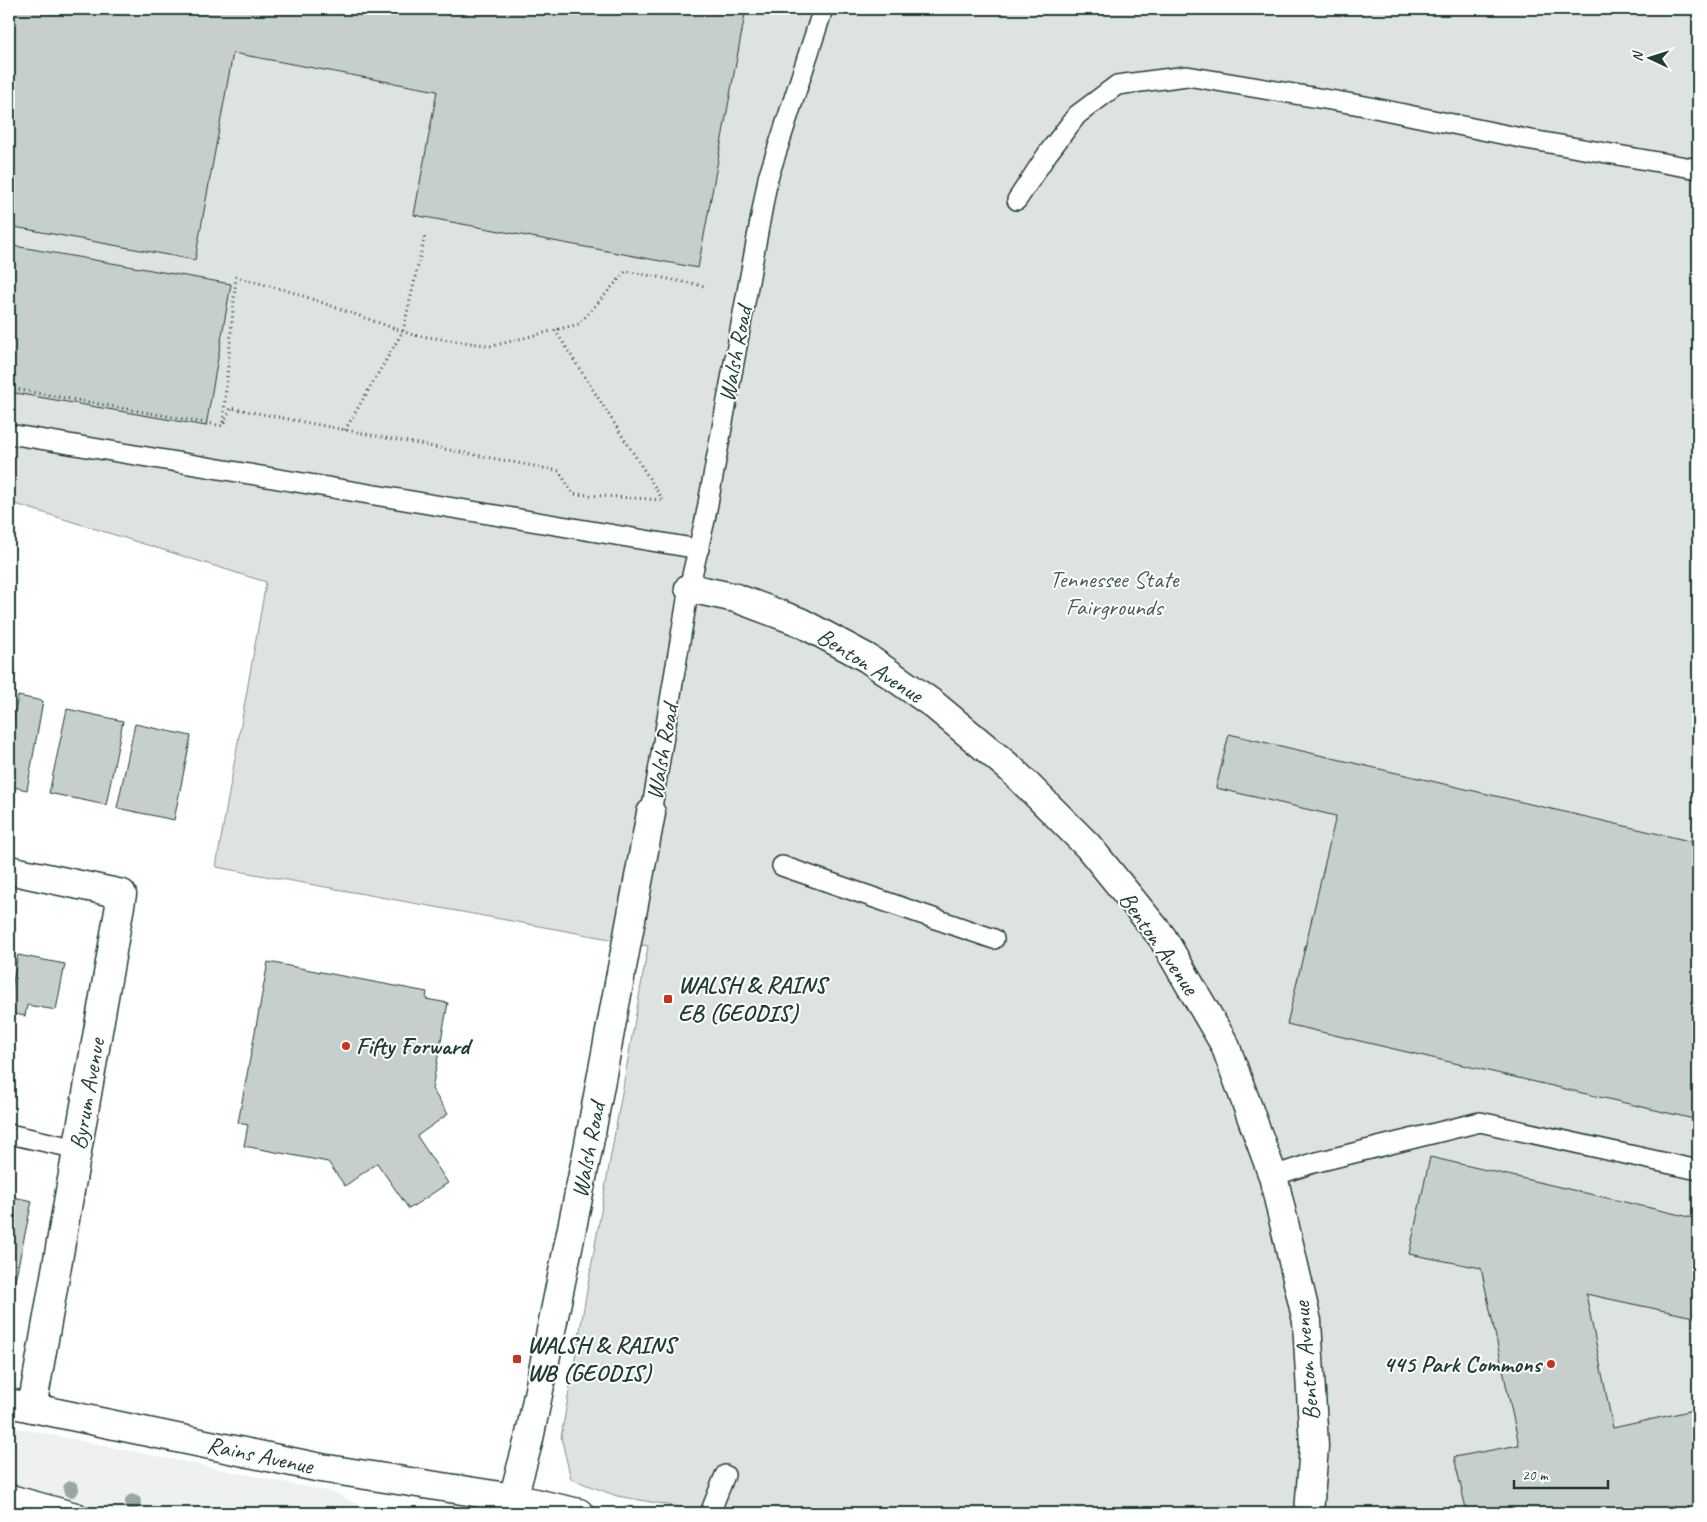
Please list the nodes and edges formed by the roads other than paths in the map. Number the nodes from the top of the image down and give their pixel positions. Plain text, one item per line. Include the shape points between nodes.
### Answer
1 (824, 9) edge
2 (1698, 169) edge
3 (1017, 200) dead end
4 (9, 434) edge
5 (699, 549) junction
6 (689, 588) junction
7 (651, 813) joint
8 (782, 866) dead end
9 (9, 870) edge
10 (994, 939) dead end
11 (9, 1134) edge
12 (78, 1149) junction
13 (1698, 1170) edge
14 (1273, 1176) junction
15 (20, 1406) edge
16 (725, 1475) dead end
17 (9, 1494) edge
18 (511, 1506) edge
19 (78, 1513) edge
20 (579, 1513) edge
21 (710, 1513) edge
22 (1309, 1513) edge

1 - 5 lane, Walsh Road via 768,178
2 - 3 lane via 1187,76 1117,85 1077,115
4 - 5 lane
5 - 6 lane, Walsh Road
6 - 7 lane, Walsh Road
6 - 14 street, Benton Avenue via 736,598 800,622 867,658 933,704 1011,769 1081,839 1162,937 1225,1045
7 - 18 street, Walsh Road via 530,1439
8 - 10 lane
9 - 12 street, Byrum Avenue via 122,894
11 - 12 lane
12 - 15 street, Byrum Avenue
13 - 14 lane via 1480,1122
14 - 22 street, Benton Avenue via 1307,1321 1314,1446
15 - 18 street, Rains Avenue
16 - 21 lane
17 - 19 lane
18 - 20 street

